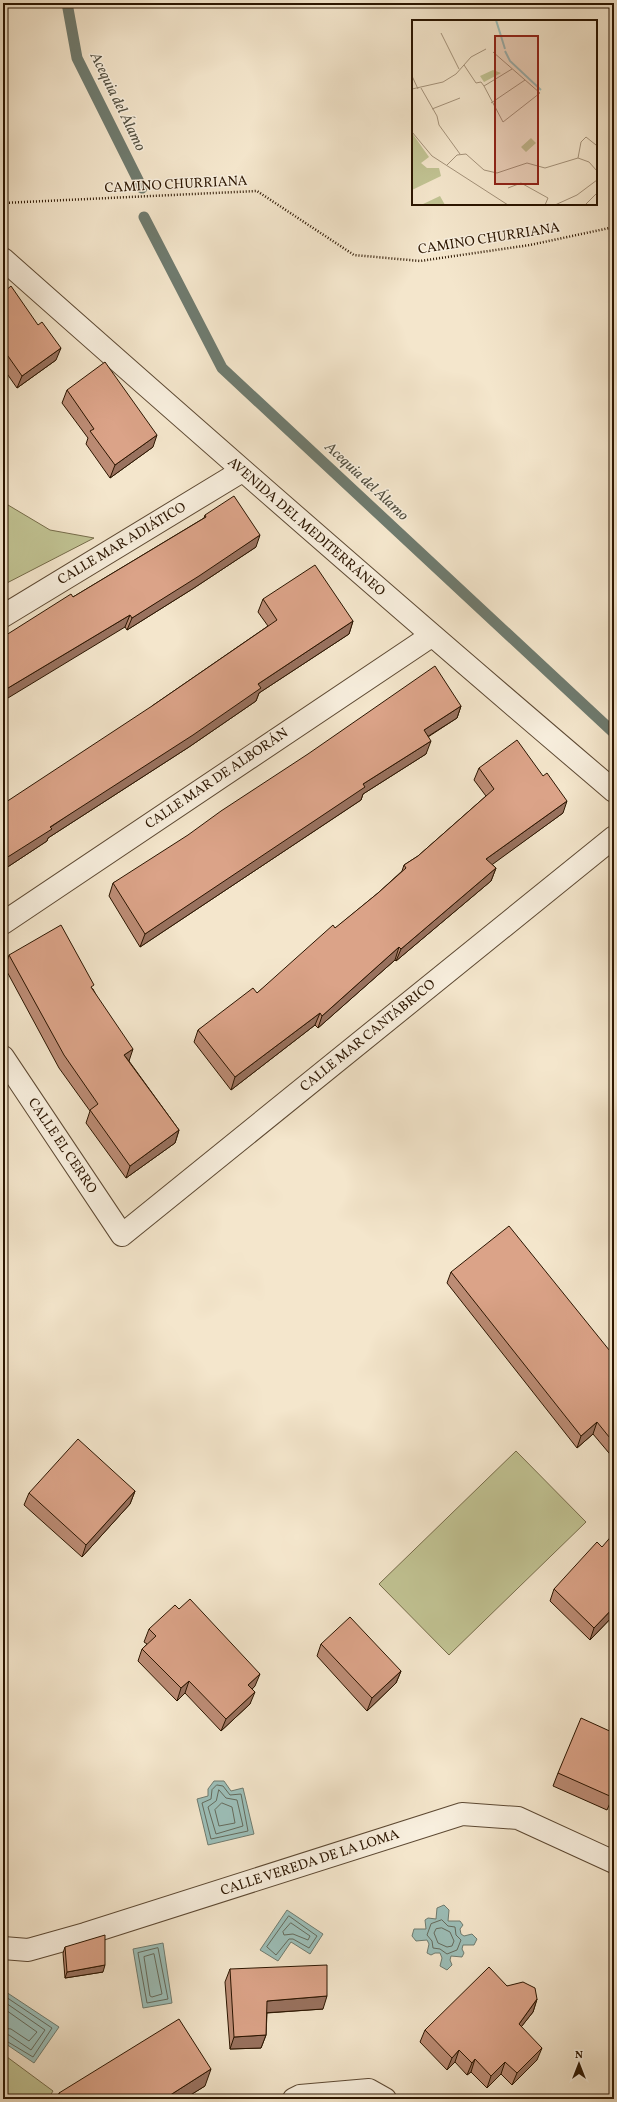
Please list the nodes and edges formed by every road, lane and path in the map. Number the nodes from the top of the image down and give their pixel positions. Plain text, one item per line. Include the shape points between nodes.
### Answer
1 (3, 203) edge
2 (614, 227) edge
3 (3, 259) edge
4 (242, 471) junction
5 (3, 616) edge
6 (431, 636) junction
7 (614, 791) edge
8 (614, 837) edge
9 (3, 923) edge
10 (3, 1057) edge
11 (122, 1235) joint
12 (614, 1862) edge
13 (3, 1948) edge
14 (294, 2099) edge
15 (385, 2099) edge

1 - 2 path, CAMINO CHURRIANA via 258,191 354,255 420,261 530,245
3 - 4 street, AVENIDA DEL MEDITERRÁNEO
4 - 5 street, CALLE MAR ADIÁTICO
4 - 6 street, AVENIDA DEL MEDITERRÁNEO
6 - 7 street, AVENIDA DEL MEDITERRÁNEO
6 - 9 street, CALLE MAR DE ALBORÁN
8 - 11 street, CALLE MAR CANTÁBRICO
10 - 11 street, CALLE EL CERRO
12 - 13 street, CALLE VEREDA DE LA LOMA via 518,1818 462,1814 85,1934 28,1950
14 - 15 street via 300,2096 369,2090

